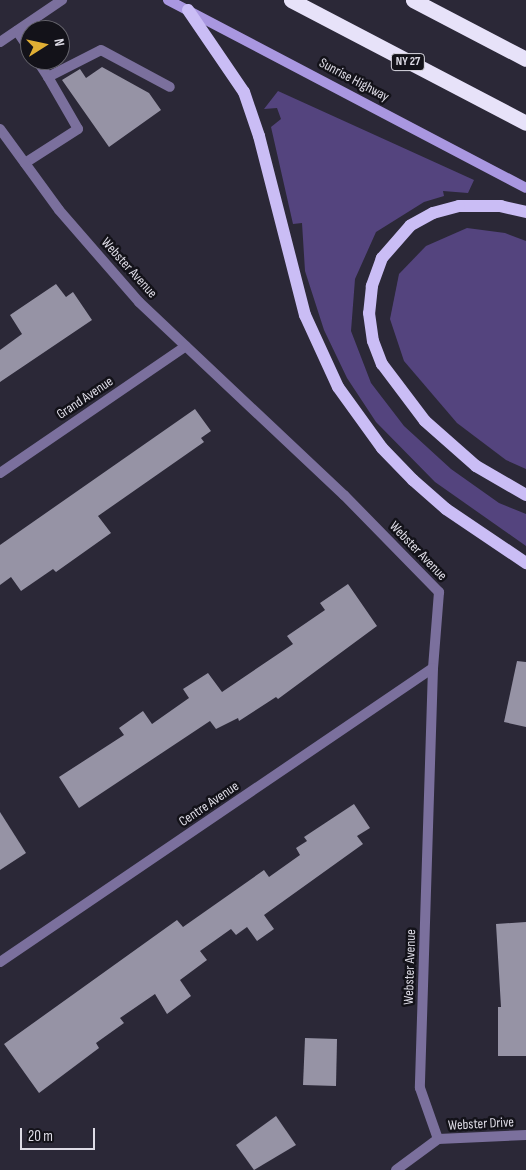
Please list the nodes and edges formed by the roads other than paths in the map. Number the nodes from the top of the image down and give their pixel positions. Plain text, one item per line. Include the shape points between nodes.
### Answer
1 (62, 0) edge
2 (168, 0) edge
3 (291, 0) edge
4 (413, 0) edge
5 (188, 10) junction
6 (17, 31) junction
7 (20, 35) edge
8 (0, 42) edge
9 (526, 59) edge
10 (43, 70) edge
11 (48, 77) junction
12 (170, 88) dead end
13 (526, 123) edge
14 (0, 129) edge
15 (25, 163) junction
16 (526, 188) edge
17 (526, 212) edge
18 (186, 346) junction
19 (0, 473) edge
20 (526, 495) edge
21 (526, 563) edge
22 (433, 668) junction
23 (0, 962) edge
24 (526, 1135) edge
25 (438, 1140) junction
26 (396, 1170) edge

1 - 6 street
2 - 5 main road, Sunrise Highway
3 - 13 highway, NY 27
4 - 9 highway
5 - 16 main road, Sunrise Highway
5 - 21 main road via 244,92 259,136 305,315 338,387 382,448 414,480 446,509
6 - 7 street
6 - 8 street
10 - 11 street
11 - 12 street via 101,50
11 - 15 street via 78,129
14 - 15 street, Webster Avenue
15 - 18 street, Webster Avenue via 59,210 139,302
17 - 20 main road via 501,206 473,205 443,210 422,218 400,234 382,258 372,286 369,313 373,341 382,364 425,422 476,466
18 - 19 street, Grand Avenue
18 - 22 street, Webster Avenue via 344,495 439,592
22 - 23 street, Centre Avenue
22 - 25 street, Webster Avenue via 420,1088
24 - 25 street, Webster Drive
25 - 26 street

